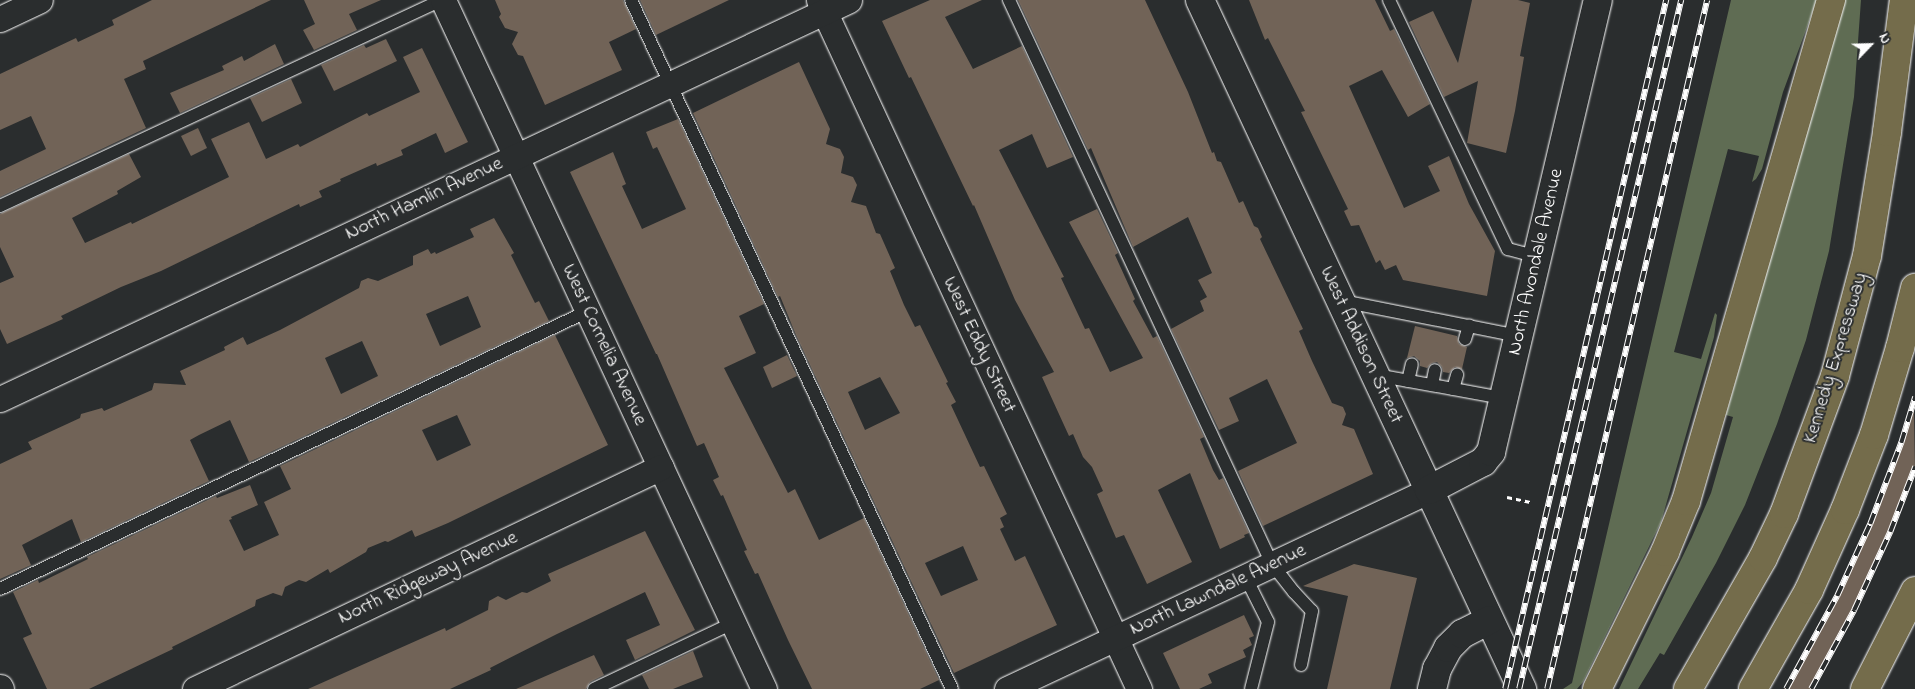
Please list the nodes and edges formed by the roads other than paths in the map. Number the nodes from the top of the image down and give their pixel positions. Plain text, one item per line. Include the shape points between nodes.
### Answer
1 (40, 0) edge
2 (442, 0) edge
3 (631, 0) edge
4 (848, 0) edge
5 (1009, 0) edge
6 (1200, 0) edge
7 (1388, 0) edge
8 (1598, 0) edge
9 (1831, 0) edge
10 (1904, 0) edge
11 (822, 6) edge
12 (0, 18) edge
13 (670, 84) junction
14 (516, 156) junction
15 (0, 206) edge
16 (1537, 257) junction
17 (1915, 288) edge
18 (1340, 301) junction
19 (588, 311) junction
20 (1518, 336) junction
21 (1412, 364) dead end
22 (1435, 370) dead end
23 (1375, 375) junction
24 (1456, 375) dead end
25 (1408, 381) junction
26 (1432, 385) junction
27 (1453, 389) junction
28 (1503, 398) junction
29 (0, 399) edge
30 (661, 467) junction
31 (1429, 490) junction
32 (1272, 564) junction
33 (1245, 576) junction
34 (0, 589) edge
35 (1915, 592) edge
36 (1489, 620) junction
37 (733, 623) junction
38 (1116, 638) junction
39 (1301, 665) dead end
40 (196, 689) edge
41 (594, 689) edge
42 (764, 689) edge
43 (952, 689) edge
44 (1006, 689) edge
45 (1139, 689) edge
46 (1252, 689) edge
47 (1432, 689) edge
48 (1522, 689) edge
49 (1597, 689) edge
50 (1688, 689) edge
51 (1753, 689) edge
52 (1865, 689) edge

1 - 12 street
2 - 14 street, West Cornelia Avenue
2 - 15 lane
3 - 13 lane
4 - 11 street, North Hamlin Avenue
5 - 32 lane
6 - 18 street, West Addison Street
7 - 16 lane via 1508,249
8 - 16 street, North Avondale Avenue
9 - 49 highway via 1686,501 1665,552
10 - 50 highway, Kennedy Expressway via 1868,247 1835,376 1776,532
11 - 13 street, North Hamlin Avenue
11 - 38 street, West Eddy Street
13 - 14 street, North Hamlin Avenue
13 - 43 lane
14 - 19 street, West Cornelia Avenue
14 - 29 street, North Hamlin Avenue
16 - 20 street, North Avondale Avenue
17 - 51 highway via 1874,435 1845,510 1809,590
18 - 20 lane via 1445,328
18 - 23 street, West Addison Street
19 - 30 street, West Cornelia Avenue
19 - 34 lane
20 - 28 street, North Avondale Avenue
21 - 25 lane
22 - 26 lane
23 - 25 lane
23 - 31 street, West Addison Street
24 - 27 lane
25 - 26 lane
26 - 27 lane
27 - 28 lane
28 - 31 street, North Avondale Avenue via 1491,452 1483,462
30 - 37 street, West Cornelia Avenue
30 - 40 street, North Ridgeway Avenue
31 - 32 street, North Lawndale Avenue
31 - 36 street, West Addison Street
32 - 33 street, North Lawndale Avenue
32 - 39 lane via 1312,611
33 - 38 street, North Lawndale Avenue
33 - 46 lane via 1268,622
35 - 52 highway
36 - 47 street via 1462,634 1448,648 1437,669
36 - 48 street, West Addison Street
37 - 41 lane
37 - 42 street, West Cornelia Avenue
38 - 44 street, North Lawndale Avenue
38 - 45 street, West Eddy Street

